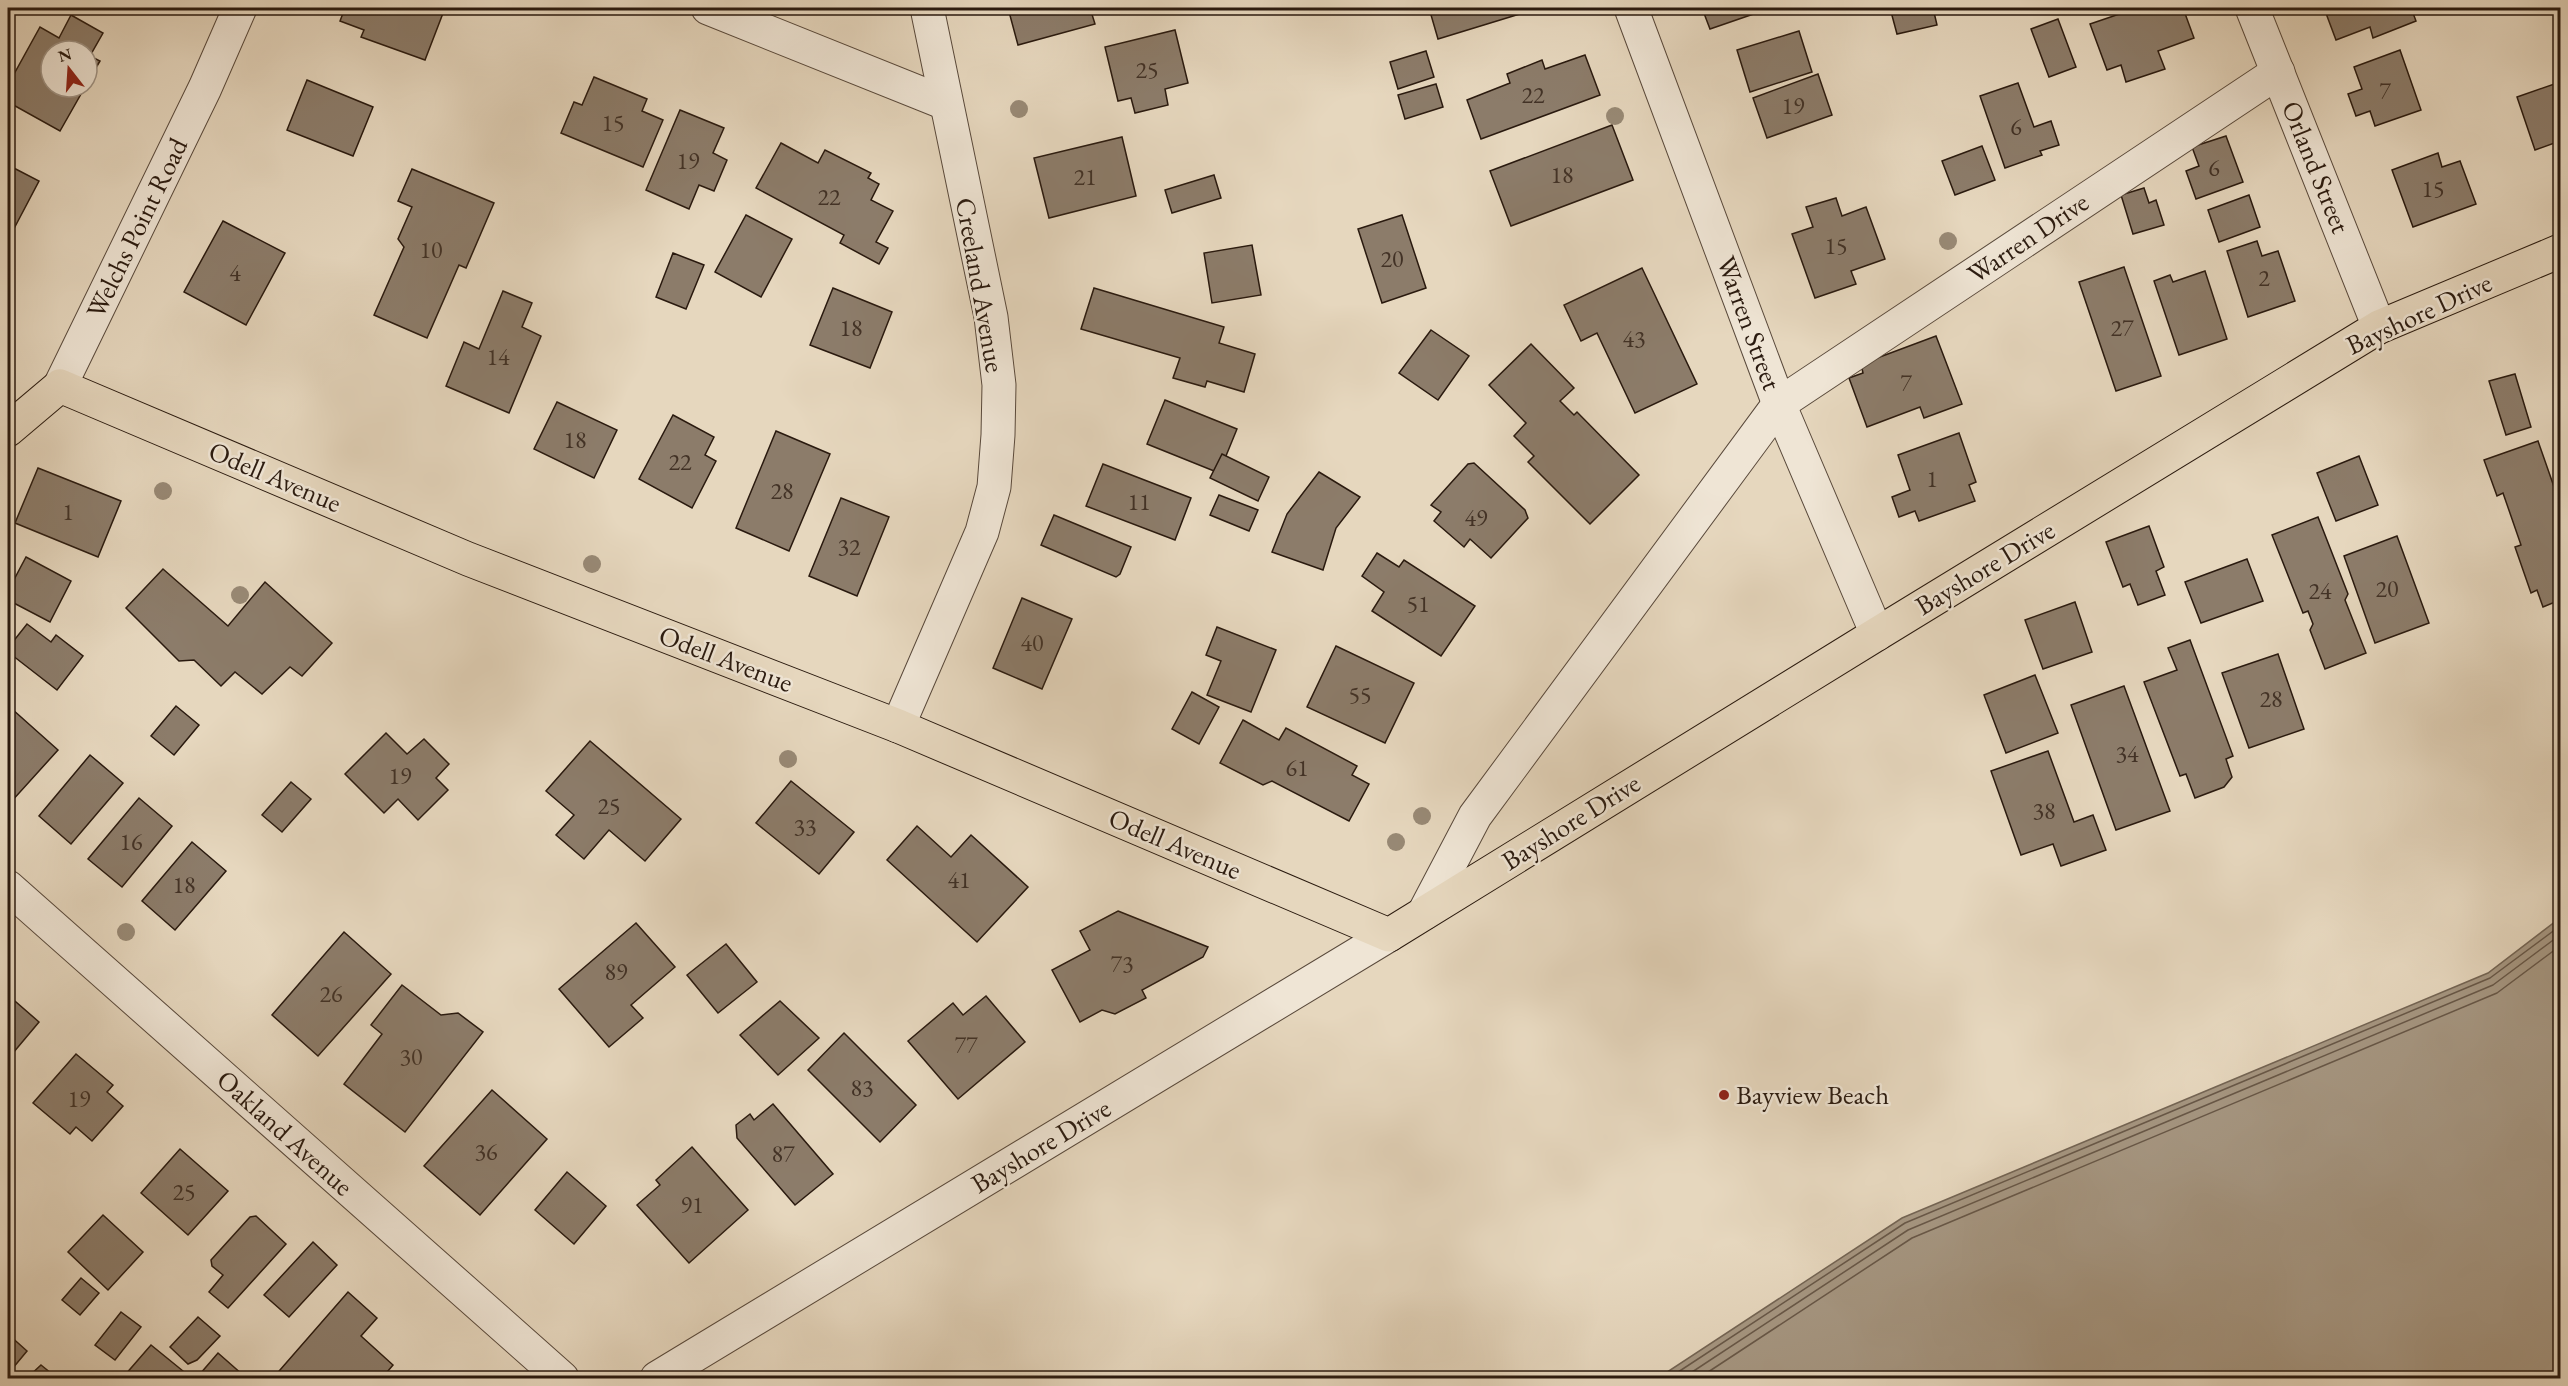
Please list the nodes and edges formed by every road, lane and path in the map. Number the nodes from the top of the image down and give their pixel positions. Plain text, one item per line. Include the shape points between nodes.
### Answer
1 (240, 8) edge
2 (708, 8) edge
3 (927, 8) edge
4 (1631, 8) edge
5 (2252, 8) edge
6 (2278, 72) junction
7 (945, 103) junction
8 (2560, 252) edge
9 (2379, 327) junction
10 (60, 387) junction
11 (1779, 404) junction
12 (8, 430) edge
13 (1877, 633) junction
14 (898, 726) junction
15 (8, 887) edge
16 (1424, 913) junction
17 (1389, 936) junction
18 (562, 1378) edge
19 (657, 1378) edge

1 - 10 street, Welchs Point Road
2 - 7 street
3 - 7 street, Creeland Avenue
4 - 11 street, Warren Street
5 - 6 street, Orland Street
6 - 9 street, Orland Street
6 - 11 street, Warren Drive
7 - 14 street, Creeland Avenue via 991,317 999,386 994,487 982,532
8 - 9 main road, Bayshore Drive
9 - 13 main road, Bayshore Drive
10 - 12 main road, Welchs Point Road
10 - 14 main road, Odell Avenue via 468,559
11 - 13 street, Warren Street
11 - 16 street, Bayshore Drive via 1475,816
13 - 16 main road, Bayshore Drive
14 - 17 main road, Odell Avenue
15 - 18 street, Oakland Avenue
16 - 17 main road, Bayshore Drive
17 - 19 street, Bayshore Drive

